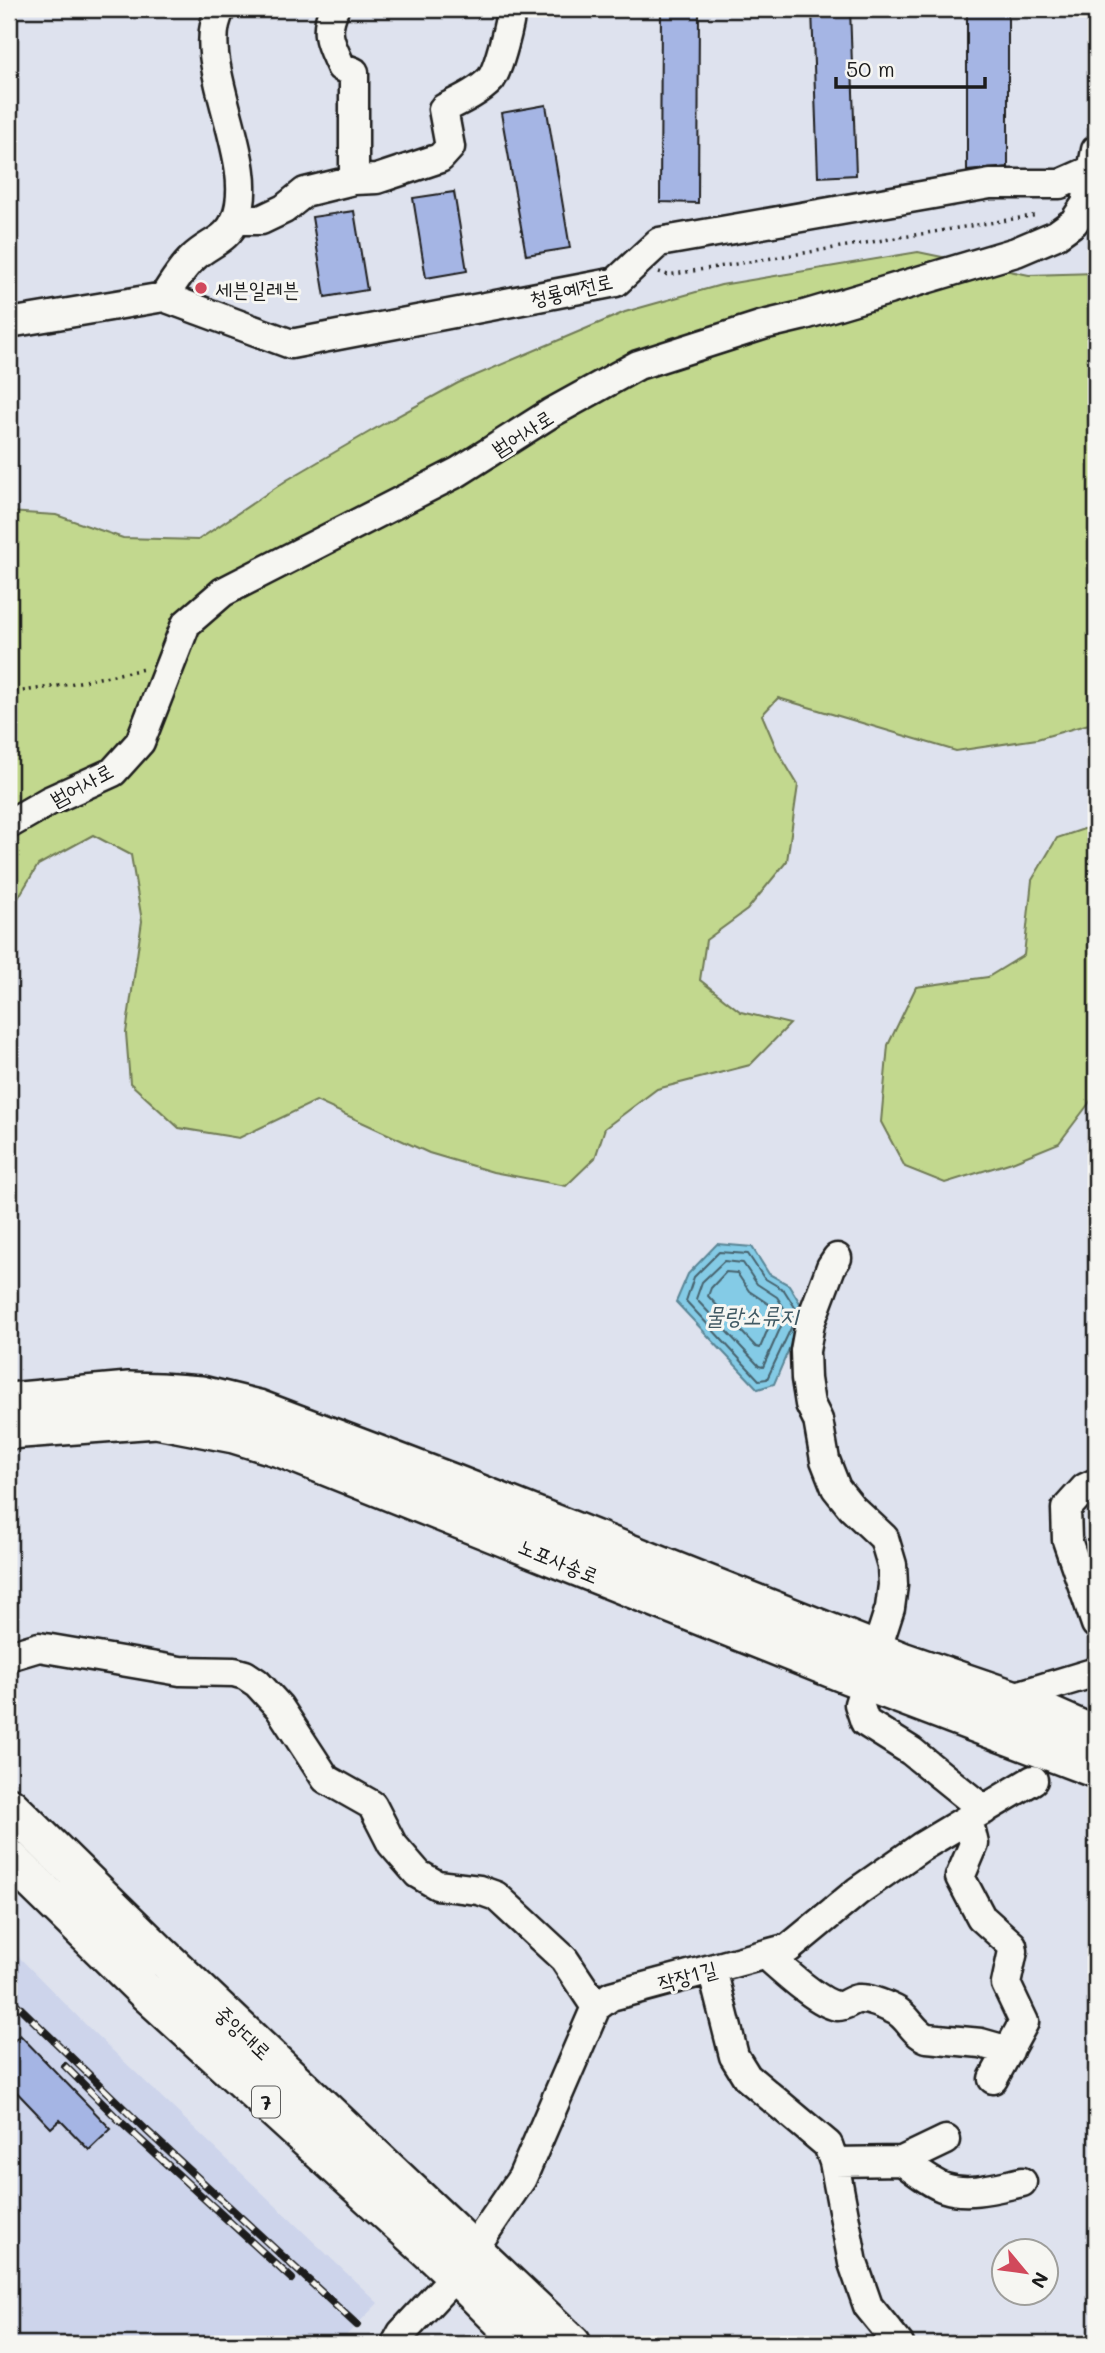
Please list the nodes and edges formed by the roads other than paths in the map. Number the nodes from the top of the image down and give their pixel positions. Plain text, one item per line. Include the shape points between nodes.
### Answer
1 (221, 9) edge
2 (334, 9) edge
3 (511, 9) edge
4 (1095, 160) edge
5 (354, 180) junction
6 (236, 220) junction
7 (164, 297) junction
8 (9, 323) edge
9 (9, 824) edge
10 (837, 1258) dead end
11 (9, 1402) edge
12 (9, 1430) edge
13 (1096, 1483) edge
14 (1096, 1624) edge
15 (9, 1656) edge
16 (870, 1665) junction
17 (1096, 1672) edge
18 (1010, 1698) junction
19 (988, 1727) junction
20 (1096, 1736) edge
21 (1096, 1769) edge
22 (1033, 1780) dead end
23 (9, 1805) edge
24 (976, 1815) junction
25 (9, 1858) edge
26 (766, 1955) junction
27 (712, 1969) junction
28 (596, 2007) junction
29 (1009, 2050) junction
30 (993, 2079) dead end
31 (946, 2140) dead end
32 (902, 2161) junction
33 (834, 2162) junction
34 (1022, 2182) dead end
35 (465, 2263) junction
36 (396, 2344) edge
37 (525, 2344) edge
38 (572, 2344) edge
39 (899, 2344) edge

1 - 6 street via 212,43 243,194
2 - 5 street via 327,34 341,67 354,72
3 - 5 street via 491,78 443,109 450,147 440,158 377,178
4 - 7 street, 청룡예전로 via 1060,184 990,184 659,242 616,282 291,344
4 - 9 street, 범어사로 via 1086,204 1074,222 1056,235 1016,252 638,365 458,472 223,592 186,624 139,742 113,772
5 - 6 street via 305,192 261,220
6 - 7 street via 220,242 194,256
7 - 8 street, 청룡예전로
10 - 16 street via 810,1323 806,1379 836,1488 884,1538 892,1565 890,1608
11 - 16 main road, 노포사송로 via 129,1391 201,1395 258,1409
12 - 16 main road, 노포사송로 via 156,1419 234,1434
13 - 14 street via 1066,1509 1067,1540
15 - 28 street via 39,1647 180,1671 245,1675 279,1707 326,1779 372,1805 392,1844 418,1874 437,1885 496,1896 564,1959
16 - 18 main road, 노포사송로 via 902,1661
16 - 19 main road, 노포사송로
16 - 24 street via 859,1704 865,1723 911,1751
17 - 18 street
18 - 19 street
18 - 20 main road, 노포사송로
19 - 21 main road, 노포사송로
22 - 24 street, 작장1길
23 - 35 main road, 중앙대로 / 7
24 - 26 street, 작장1길 via 859,1891 789,1948
24 - 29 street via 974,1844 960,1877 981,1917 1012,1945 1006,1984 1024,2022
25 - 35 main road, 중앙대로 / 7 via 145,1990
26 - 27 street, 작장1길
26 - 29 street via 834,2005 858,1999 880,2004 899,2011 927,2038
27 - 28 street, 작장1길 via 611,1996
27 - 33 street via 734,2056 747,2077 828,2145
28 - 35 street via 522,2178
29 - 30 street
31 - 32 street
32 - 33 street
32 - 34 street via 943,2188 960,2191
33 - 39 street via 853,2263 868,2306
35 - 36 street
35 - 37 main road, 중앙대로 / 7
35 - 38 main road, 중앙대로 / 7

